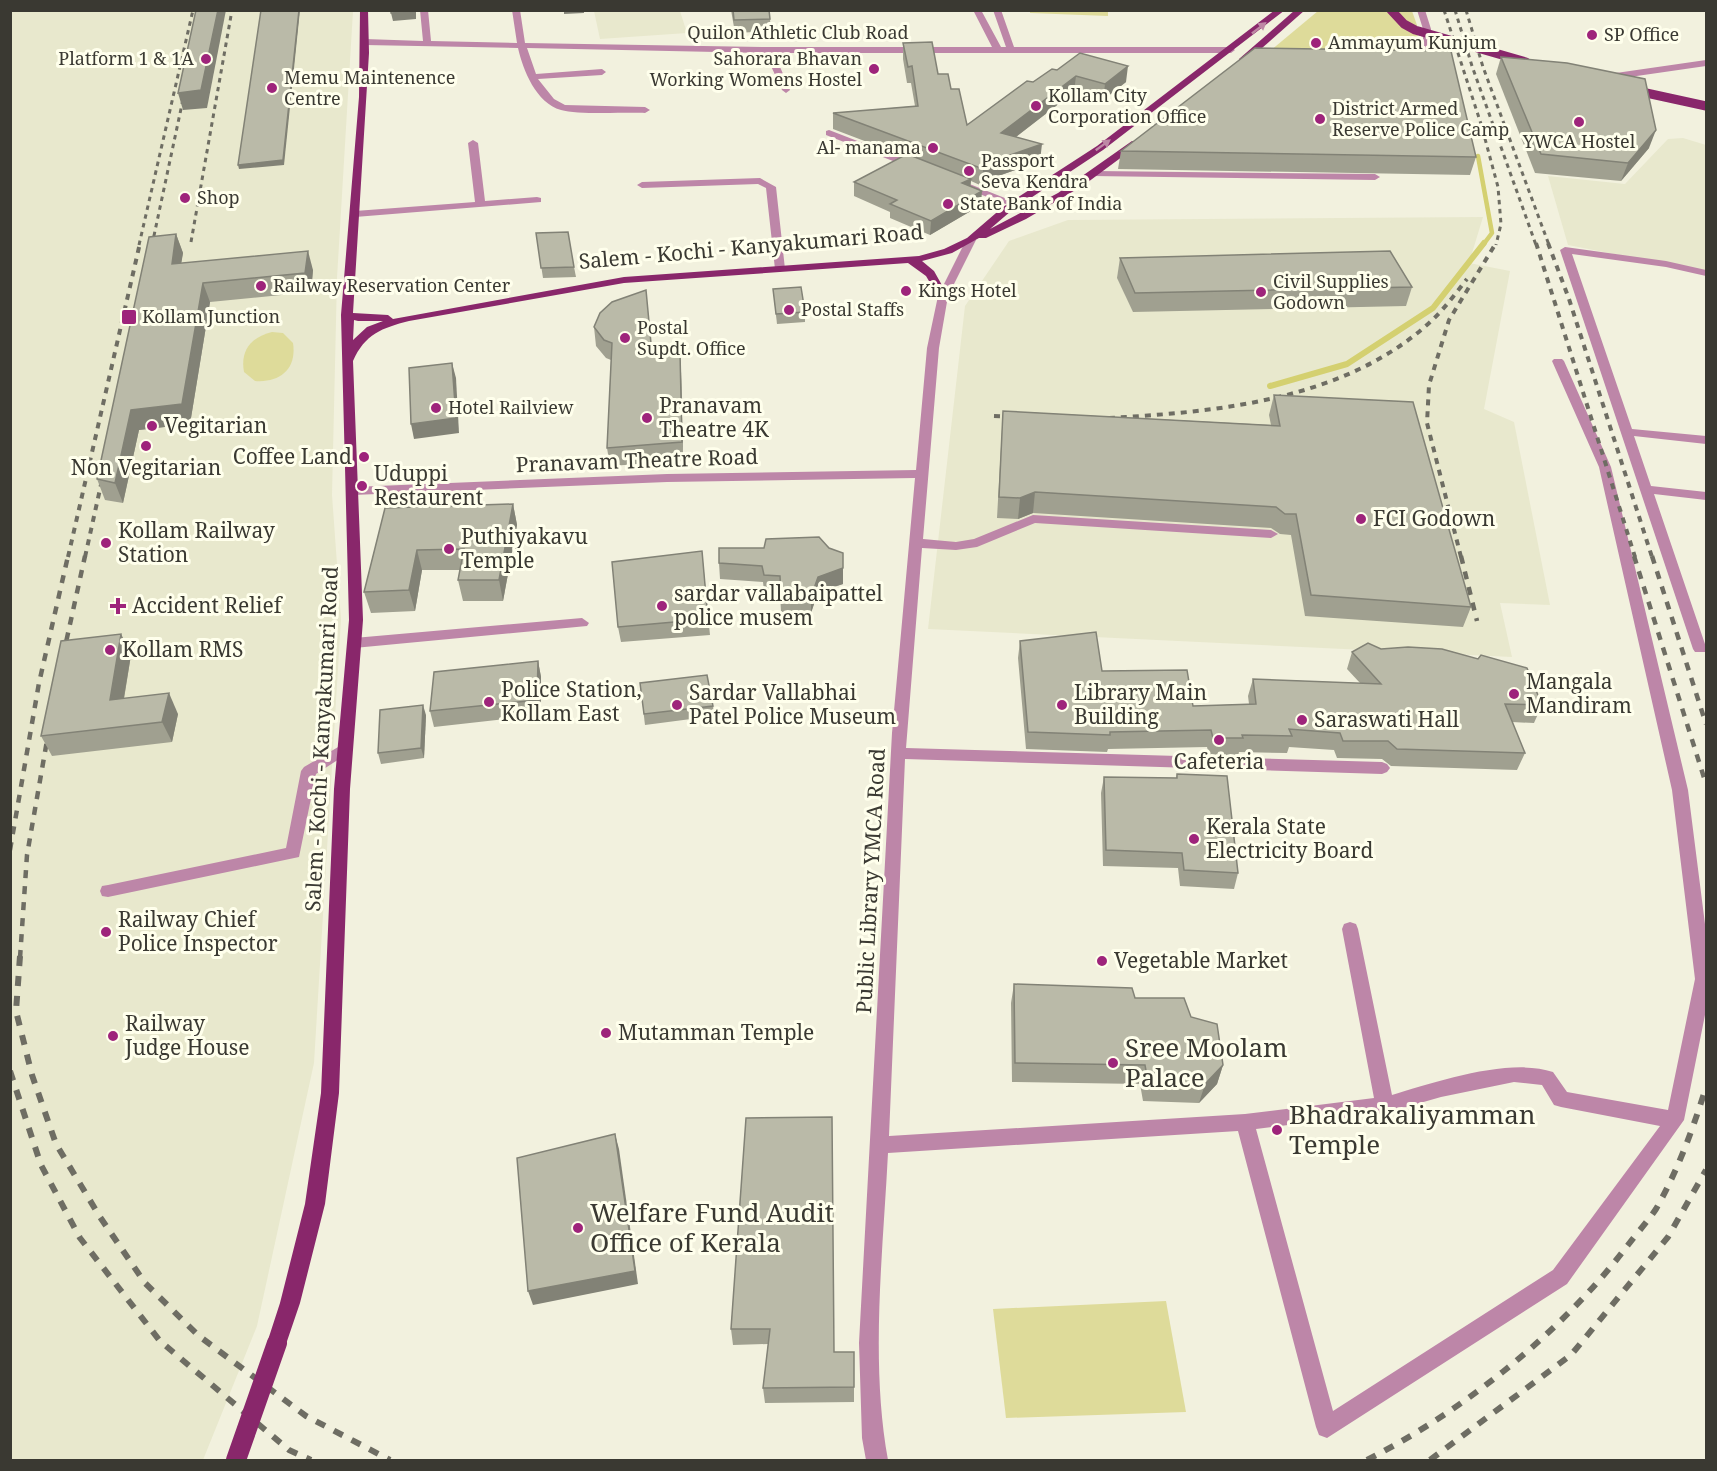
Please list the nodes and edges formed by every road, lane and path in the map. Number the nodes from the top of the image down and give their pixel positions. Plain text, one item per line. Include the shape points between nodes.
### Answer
1 (364, 10) edge
2 (424, 10) edge
3 (516, 10) edge
4 (977, 10) edge
5 (997, 10) edge
6 (1281, 10) edge
7 (1301, 10) edge
8 (1391, 10) edge
9 (1420, 10) edge
10 (365, 42) junction
11 (427, 44) junction
12 (520, 45) junction
13 (998, 50) junction
14 (1011, 50) junction
15 (1231, 50) junction
16 (769, 51) junction
17 (1250, 55) junction
18 (1261, 57) edge
19 (1416, 62) edge
20 (1427, 62) junction
21 (1438, 63) edge
22 (1707, 63) edge
23 (1236, 66) edge
24 (1536, 69) joint
25 (1512, 70) edge
26 (602, 72) dead end
27 (532, 77) junction
28 (1600, 80) joint
29 (786, 90) dead end
30 (1707, 106) edge
31 (645, 110) dead end
32 (829, 134) dead end
33 (1140, 140) edge
34 (473, 143) dead end
35 (927, 171) edge
36 (1095, 174) junction
37 (1375, 177) edge
38 (949, 179) edge
39 (642, 185) dead end
40 (537, 200) dead end
41 (480, 204) junction
42 (1015, 204) junction
43 (355, 214) junction
44 (971, 240) junction
45 (908, 259) junction
46 (780, 269) junction
47 (1707, 273) edge
48 (943, 296) junction
49 (347, 315) junction
50 (408, 318) junction
51 (347, 361) junction
52 (1558, 361) dead end
53 (1627, 432) junction
54 (1707, 440) edge
55 (921, 474) junction
56 (1646, 489) junction
57 (353, 491) junction
58 (1707, 496) edge
59 (1271, 534) dead end
60 (917, 543) junction
61 (582, 623) dead end
62 (354, 643) junction
63 (1700, 649) dead end
64 (345, 748) junction
65 (899, 753) junction
66 (1382, 768) dead end
67 (108, 891) dead end
68 (1350, 929) dead end
69 (1385, 1105) junction
70 (1675, 1120) junction
71 (1245, 1122) junction
72 (878, 1145) junction
73 (236, 1461) edge
74 (877, 1461) edge

1 - 10 main road
2 - 11 street
3 - 12 street
4 - 13 street
5 - 14 street
15 -> 6 main road, Salem - Kochi - Kanyakumari Road
7 - 17 main road
8 - 24 main road, bridge via 1415,30
9 - 20 street via 1427,29
10 - 11 street, Quilon Athletic Club Road
10 - 43 main road
11 - 12 street, Quilon Athletic Club Road
12 - 16 street, Quilon Athletic Club Road
12 - 27 street
13 - 14 street, Quilon Athletic Club Road
13 - 16 street, Quilon Athletic Club Road
14 - 15 street, Quilon Athletic Club Road
42 -> 15 main road, Salem - Kochi - Kanyakumari Road via 1100,148
16 - 29 street
17 - 18 street
17 - 23 main road
19 - 20 street
20 - 21 street
22 - 28 street
24 - 25 street
26 - 27 street
27 - 31 street via 551,103 563,108
28 - 30 main road, bridge
32 - 35 street
33 - 36 main road
34 - 41 street
36 - 37 street
36 - 44 main road via 1013,224
38 - 42 street
39 - 46 street via 760,181 771,187
40 - 41 street
41 - 43 street
42 - 44 main road, Salem - Kochi - Kanyakumari Road
43 - 49 main road
44 - 45 main road, Salem - Kochi - Kanyakumari Road via 948,251
44 - 48 street, Public Library YMCA Road
45 - 46 main road, Salem - Kochi - Kanyakumari Road
45 - 48 main road via 922,264 935,278
46 - 50 main road, Salem - Kochi - Kanyakumari Road via 624,280
47 - 53 street via 1565,250
48 - 55 street, Public Library YMCA Road via 933,348
49 - 50 main road
49 - 51 main road
50 - 51 main road, Salem - Kochi - Kanyakumari Road via 368,330 358,338
51 - 57 main road, Salem - Kochi - Kanyakumari Road
52 - 70 street via 1605,467 1680,790 1704,980
53 - 54 street
53 - 56 street
55 - 57 street, Pranavam Theatre Road via 667,478
55 - 60 street, Public Library YMCA Road
56 - 58 street
56 - 63 street
57 - 62 main road, Salem - Kochi - Kanyakumari Road
59 - 60 street via 1033,519 977,543
60 - 65 street, Public Library YMCA Road
61 - 62 street
62 - 64 main road, Salem - Kochi - Kanyakumari Road
64 - 67 street via 309,771 293,853
64 - 73 main road, Salem - Kochi - Kanyakumari Road, bridge via 330,1094 315,1204 290,1303
65 - 66 street
65 - 72 street, Public Library YMCA Road
68 - 69 street
69 - 70 street via 1514,1074 1547,1078 1561,1099
69 - 71 street
70 - 71 street via 1560,1277 1327,1427
71 - 72 street
72 - 74 street, Public Library YMCA Road via 869,1343

